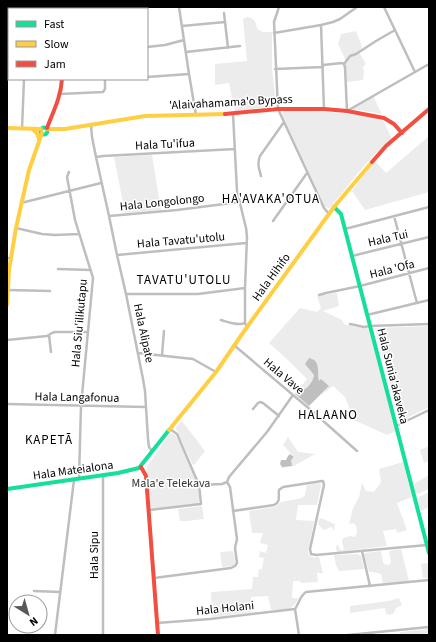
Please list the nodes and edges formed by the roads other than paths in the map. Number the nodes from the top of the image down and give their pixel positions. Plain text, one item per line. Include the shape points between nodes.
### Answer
1 (179, 7) edge
2 (279, 7) edge
3 (384, 7) edge
4 (354, 8) edge
5 (224, 13) dead end
6 (225, 22) junction
7 (321, 25) junction
8 (182, 26) junction
9 (395, 30) junction
10 (274, 33) junction
11 (184, 40) junction
12 (240, 46) dead end
13 (148, 47) edge
14 (228, 48) junction
15 (186, 52) junction
16 (344, 64) junction
17 (429, 64) edge
18 (323, 66) junction
19 (276, 69) junction
20 (415, 72) junction
21 (189, 74) junction
22 (148, 77) edge
23 (24, 80) edge
24 (62, 80) edge
25 (106, 80) edge
26 (60, 94) junction
27 (278, 109) junction
28 (324, 109) junction
29 (429, 109) edge
30 (347, 111) junction
31 (233, 114) junction
32 (196, 116) junction
33 (49, 119) junction
34 (284, 122) junction
35 (91, 125) junction
36 (7, 128) edge
37 (22, 129) junction
38 (33, 130) junction
39 (44, 130) junction
40 (55, 130) junction
41 (402, 133) junction
42 (39, 142) junction
43 (235, 149) junction
44 (96, 158) junction
45 (69, 172) dead end
46 (307, 172) junction
47 (261, 176) dead end
48 (102, 184) junction
49 (69, 191) junction
50 (240, 202) junction
51 (22, 203) junction
52 (429, 206) edge
53 (334, 207) junction
54 (329, 214) junction
55 (109, 216) junction
56 (394, 216) junction
57 (273, 221) dead end
58 (16, 228) junction
59 (345, 229) junction
60 (79, 234) junction
61 (429, 237) edge
62 (246, 243) junction
63 (402, 244) junction
64 (117, 255) junction
65 (352, 256) junction
66 (9, 258) edge
67 (429, 268) edge
68 (58, 269) dead end
69 (91, 270) junction
70 (409, 274) junction
71 (360, 286) junction
72 (245, 288) junction
73 (50, 291) dead end
74 (8, 292) edge
75 (126, 294) junction
76 (319, 295) dead end
77 (429, 300) edge
78 (417, 302) junction
79 (7, 304) edge
80 (367, 314) junction
81 (221, 320) dead end
82 (350, 324) dead end
83 (429, 324) edge
84 (246, 325) junction
85 (370, 326) junction
86 (164, 331) dead end
87 (88, 332) junction
88 (49, 335) junction
89 (7, 340) edge
90 (235, 346) junction
91 (51, 352) dead end
92 (138, 352) junction
93 (162, 356) junction
94 (216, 372) junction
95 (293, 395) junction
96 (7, 404) edge
97 (81, 406) junction
98 (146, 407) junction
99 (253, 409) dead end
100 (429, 410) edge
101 (279, 416) junction
102 (396, 426) junction
103 (170, 429) junction
104 (357, 451) dead end
105 (152, 452) junction
106 (141, 467) junction
107 (103, 475) junction
108 (79, 479) junction
109 (74, 480) junction
110 (227, 482) junction
111 (199, 485) junction
112 (7, 490) edge
113 (148, 510) junction
114 (233, 511) junction
115 (427, 545) junction
116 (362, 551) junction
117 (429, 552) edge
118 (154, 578) junction
119 (429, 580) edge
120 (370, 586) junction
121 (34, 592) dead end
122 (60, 592) junction
123 (295, 609) junction
124 (157, 623) junction
125 (429, 627) edge
126 (376, 634) edge
127 (55, 635) edge
128 (103, 635) edge
129 (158, 635) edge
130 (299, 635) edge
131 (348, 635) edge

1 - 8 street
2 - 10 street via 274,22
3 - 9 street
4 - 7 street via 340,19
5 - 6 street
6 - 8 street
6 - 14 street
7 - 10 street
7 - 18 street
8 - 11 street
9 - 16 street via 350,56
9 - 20 street
10 - 19 street
11 - 13 street
11 - 15 street
12 - 14 street
14 - 15 street
15 - 21 street
16 - 18 street
16 - 30 street
17 - 20 street
18 - 19 street
18 - 28 street
19 - 27 street
20 - 30 street
21 - 22 street
21 - 32 street
23 - 37 street
24 - 26 main road
25 - 26 street via 103,92
26 - 33 main road
27 - 28 main road, 'Alaivahamama'o Bypass
27 - 31 main road, 'Alaivahamama'o Bypass
27 - 34 street
28 - 30 main road, 'Alaivahamama'o Bypass
29 - 41 main road, Hala Hihifo
30 - 41 main road, 'Alaivahamama'o Bypass via 389,120
31 - 32 main road, 'Alaivahamama'o Bypass
31 - 43 street
32 - 35 main road, 'Alaivahamama'o Bypass via 145,116
33 - 39 main road
33 - 40 main road
34 - 46 street
34 - 47 street via 260,156
35 - 40 main road, 'Alaivahamama'o Bypass
35 - 44 street, Hala Alipate
36 - 37 main road, 'Alaivahamama'o Bypass
37 - 38 main road, 'Alaivahamama'o Bypass
38 - 39 main road, 'Alaivahamama'o Bypass
38 - 42 main road via 38,135
39 - 40 main road, 'Alaivahamama'o Bypass
39 - 42 main road
41 - 53 main road, Hala Hihifo via 374,158
42 - 51 main road via 29,170
43 - 44 street, Hala Tu'ifua
43 - 50 street
44 - 48 street, Hala Alipate
45 - 49 street, Hala Siu'ilikutapu
46 - 54 street
46 - 57 street
48 - 49 street
48 - 55 street, Hala Alipate
49 - 51 street
49 - 60 street, Hala Siu'ilikutapu
50 - 55 street, Hala Longolongo
50 - 62 street via 246,228
51 - 58 main road
52 - 56 street
53 - 54 main road, Hala Hihifo
53 - 59 main road, Hala Sunia'akaveka via 341,214
54 - 84 main road, Hala Hihifo
55 - 64 street, Hala Alipate
56 - 59 street
56 - 63 street
58 - 60 street via 42,234
58 - 66 main road
59 - 65 main road, Hala Sunia'akaveka
60 - 69 street, Hala Siu'ilikutapu
61 - 63 street, Hala Tui
62 - 64 street, Hala Tavatu'utolu
62 - 72 street
63 - 65 street, Hala Tui
63 - 70 street
64 - 75 street, Hala Alipate
65 - 71 main road, Hala Sunia'akaveka
66 - 74 main road
67 - 70 street, Hala 'Ofa
68 - 69 street
69 - 87 street, Hala Siu'ilikutapu via 93,281
70 - 71 street, Hala 'Ofa
70 - 78 street
71 - 76 street, Hala 'Ofa
71 - 80 main road, Hala Sunia'akaveka
72 - 75 street via 198,294
72 - 84 street
73 - 74 street
74 - 79 main road
75 - 92 street, Hala Alipate
77 - 78 street
78 - 80 street
80 - 85 main road, Hala Sunia'akaveka
81 - 84 street
82 - 85 street
83 - 85 street
84 - 90 main road, Hala Hihifo
85 - 102 main road, Hala Sunia'akaveka
86 - 93 street
87 - 88 street via 56,332
87 - 97 street, Hala Siu'ilikutapu
88 - 89 street
88 - 91 street
90 - 94 main road, Hala Hihifo
90 - 95 street, Hala Vave
92 - 93 street
92 - 98 street, Hala Alipate
93 - 94 street via 193,359
94 - 103 main road, Hala Hihifo
95 - 101 street
95 - 104 street, Hala Vave
96 - 97 street, Hala Langafonua
97 - 98 street, Hala Langafonua
97 - 108 street, Hala Siu'ilikutapu
98 - 105 street, Hala Alipate via 149,447
99 - 101 street via 260,402
100 - 102 street
101 - 110 street
102 - 115 main road, Hala Sunia'akaveka
103 - 105 main road, Hala Hihifo
103 - 111 street via 177,434
105 - 106 main road, Hala Hihifo
106 - 107 main road, Hala Mateialona
106 - 113 main road via 146,476
107 - 108 main road, Hala Mateialona
107 - 128 street, Hala Sipu
108 - 109 main road, Hala Mateialona
109 - 112 main road, Hala Mateialona
109 - 122 street
110 - 111 street
110 - 114 street
111 - 113 street via 201,504
113 - 118 main road
114 - 116 street via 276,504 279,490 283,487 320,480 324,485 311,554
114 - 118 street via 237,539 236,566
115 - 116 street
115 - 117 main road, Hala Sunia'akaveka
116 - 120 street
118 - 124 main road
119 - 120 street
120 - 123 street via 306,592
121 - 122 street
122 - 127 street
123 - 124 street, Hala Holani
123 - 130 street
124 - 129 main road
125 - 126 street
126 - 131 street

